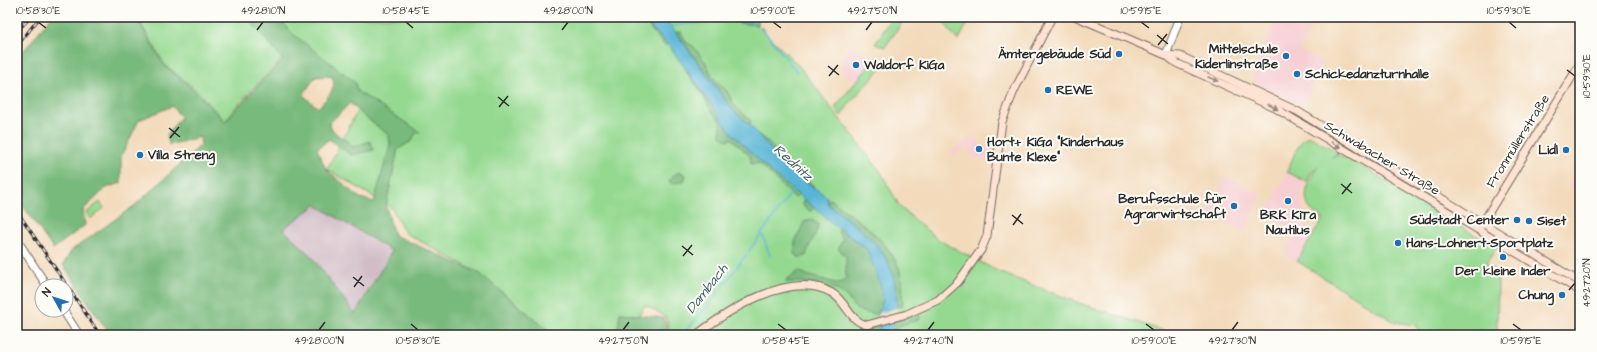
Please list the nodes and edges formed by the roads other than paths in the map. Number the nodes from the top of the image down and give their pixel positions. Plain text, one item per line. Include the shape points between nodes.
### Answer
1 (1052, 17) edge
2 (1077, 17) edge
3 (1180, 17) edge
4 (1166, 54) junction
5 (1580, 64) edge
6 (1482, 223) junction
7 (1478, 231) junction
8 (17, 240) edge
9 (41, 278) edge
10 (1580, 282) edge
11 (1580, 291) edge
12 (68, 318) edge
13 (79, 335) edge
14 (696, 335) edge

1 - 14 main road via 1014,91 1002,122 987,236 981,250 947,294 930,305 867,325 855,320 839,299 827,291 809,286 775,289
2 - 4 main road, Schwabacher Straße
3 - 4 street
4 - 6 main road, Schwabacher Straße via 1180,56 1297,111
4 -> 7 main road, Schwabacher Straße via 1176,63 1280,110
5 - 6 main road, Fronmüllerstraße
6 - 7 main road, Fronmüllerstraße
6 - 10 main road, Schwabacher Straße
7 - 11 main road, Schwabacher Straße
8 - 9 street
12 - 13 street

